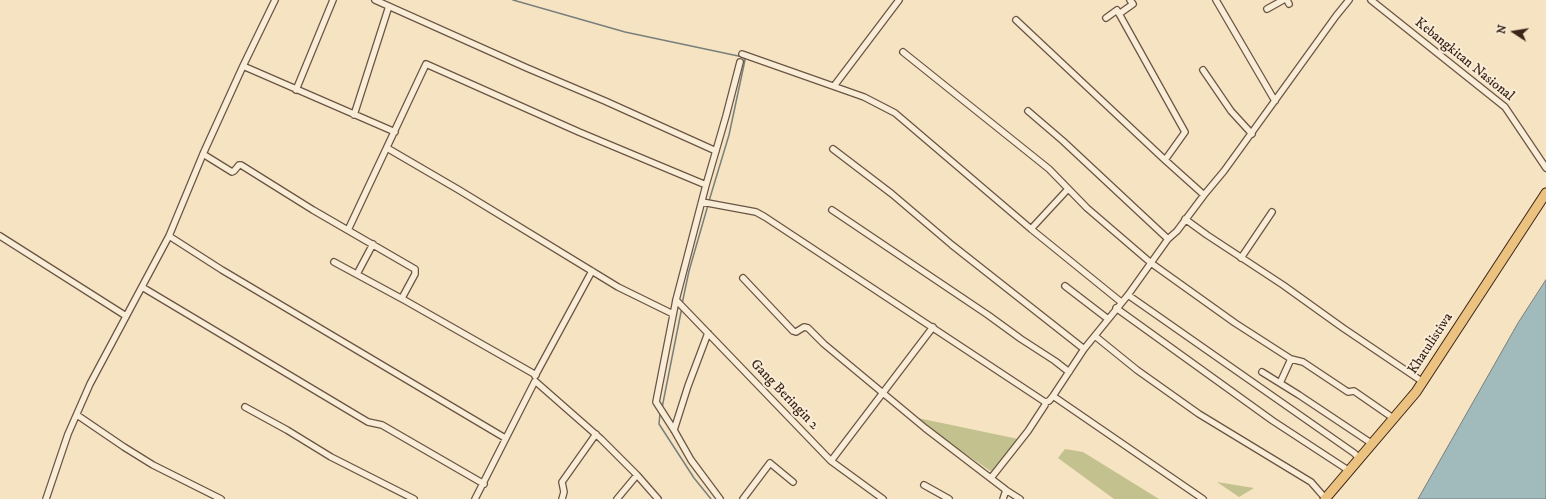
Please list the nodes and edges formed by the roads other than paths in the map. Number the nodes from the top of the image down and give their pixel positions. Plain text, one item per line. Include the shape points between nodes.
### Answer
1 (275, 0) edge
2 (334, 0) edge
3 (375, 0) edge
4 (899, 0) edge
5 (1130, 0) edge
6 (1216, 0) edge
7 (1282, 0) edge
8 (1349, 0) edge
9 (1371, 0) edge
10 (386, 3) edge
11 (1267, 9) dead end
12 (1119, 14) junction
13 (1106, 18) dead end
14 (1016, 20) dead end
15 (903, 52) dead end
16 (742, 54) dead end
17 (740, 62) dead end
18 (243, 66) junction
19 (1203, 70) dead end
20 (834, 86) junction
21 (296, 90) junction
22 (1275, 101) junction
23 (1028, 111) dead end
24 (354, 115) junction
25 (395, 132) junction
26 (1252, 134) junction
27 (387, 148) junction
28 (833, 149) dead end
29 (716, 151) junction
30 (203, 154) junction
31 (1165, 160) junction
32 (1546, 168) edge
33 (706, 185) junction
34 (1068, 189) junction
35 (1546, 194) edge
36 (1204, 195) junction
37 (704, 202) junction
38 (832, 210) dead end
39 (1272, 212) dead end
40 (1185, 219) junction
41 (1031, 229) junction
42 (348, 230) junction
43 (0, 236) edge
44 (168, 236) junction
45 (1168, 239) junction
46 (373, 244) junction
47 (1241, 258) junction
48 (334, 262) dead end
49 (1151, 263) junction
50 (592, 271) junction
51 (357, 274) junction
52 (743, 278) dead end
53 (1065, 286) dead end
54 (142, 287) junction
55 (1128, 295) junction
56 (402, 298) junction
57 (678, 302) junction
58 (1121, 302) junction
59 (1116, 308) junction
60 (673, 314) junction
61 (126, 316) junction
62 (1108, 319) junction
63 (934, 327) junction
64 (708, 333) junction
65 (1095, 336) junction
66 (1084, 350) junction
67 (1291, 359) junction
68 (1069, 372) junction
69 (1262, 372) dead end
70 (535, 378) junction
71 (1423, 382) junction
72 (1280, 383) junction
73 (884, 393) junction
74 (1053, 396) junction
75 (1045, 402) junction
76 (244, 407) dead end
77 (77, 415) junction
78 (1393, 418) junction
79 (674, 430) junction
80 (596, 434) junction
81 (505, 438) junction
82 (1371, 443) junction
83 (1358, 458) junction
84 (831, 461) junction
85 (1348, 470) junction
86 (637, 475) junction
87 (991, 478) junction
88 (793, 482) dead end
89 (484, 484) junction
90 (924, 484) dead end
91 (1006, 490) junction
92 (46, 499) edge
93 (221, 499) edge
94 (414, 499) edge
95 (475, 499) edge
96 (562, 499) edge
97 (617, 499) edge
98 (658, 499) edge
99 (720, 499) edge
100 (744, 499) edge
101 (883, 499) edge
102 (949, 499) edge
103 (1003, 499) edge
104 (1020, 499) edge
105 (1203, 499) edge
106 (1325, 499) edge

1 - 18 street
2 - 21 street
3 - 10 street
4 - 20 street
5 - 12 street via 1133,4
6 - 22 street
7 - 11 street
8 - 22 street
9 - 32 street, Kebangkitan Nasional via 1505,107
10 - 24 street
10 - 29 street
12 - 13 street via 1116,10
12 - 31 street via 1185,132
14 - 31 street
15 - 34 street via 1049,169
16 - 20 street
17 - 29 street
18 - 21 street
18 - 30 street
19 - 26 street via 1231,111
20 - 41 street via 864,96 904,118
21 - 24 street
22 - 26 street
23 - 45 street
24 - 25 street
25 - 27 street
25 - 33 street via 426,64
26 - 36 street
27 - 42 street
27 - 50 street
28 - 66 street
29 - 33 street
30 - 42 street via 232,172 242,165
30 - 44 street
31 - 36 street
33 - 37 street
34 - 41 street
34 - 49 street
35 - 71 highway, Khatulistiwa
36 - 40 street
37 - 57 street
37 - 63 street via 756,212
38 - 68 street via 988,314 1021,339 1056,360
39 - 47 street
40 - 45 street
40 - 47 street
41 - 58 street
42 - 46 street
43 - 61 street
44 - 54 street
44 - 81 street
45 - 49 street
46 - 51 street
46 - 56 street via 415,269 415,274
47 - 71 street
48 - 51 street
49 - 55 street
49 - 67 street
50 - 60 street
50 - 70 street
51 - 56 street
52 - 73 street via 793,331 808,328
53 - 62 street
54 - 61 street
54 - 89 street via 364,420 382,425
55 - 58 street
55 - 83 street
56 - 70 street
57 - 60 street
57 - 64 street, Gang Beringin 2
58 - 59 street
59 - 62 street
59 - 85 street via 1274,421
60 - 79 street via 656,404
61 - 77 street via 93,378
62 - 65 street
63 - 73 street
63 - 75 street
64 - 79 street
64 - 84 street, Gang Beringin 2
65 - 66 street
65 - 106 street via 1141,374 1199,414 1311,482
66 - 68 street
67 - 72 street
67 - 78 street via 1302,362 1348,392 1354,391
68 - 74 street
69 - 72 street
70 - 80 street
70 - 81 street
71 - 78 highway, Khatulistiwa
72 - 82 street
73 - 84 street
73 - 87 street
74 - 75 street
74 - 105 street
75 - 87 street via 1028,431
76 - 94 street via 331,457
77 - 92 street
77 - 93 street via 153,465
78 - 82 highway, Khatulistiwa
79 - 99 street
80 - 86 street
80 - 96 street via 562,482
81 - 89 street
82 - 83 highway, Khatulistiwa
83 - 85 highway, Khatulistiwa
84 - 101 street, Gang Beringin 2
85 - 106 highway, Khatulistiwa
86 - 97 street
86 - 98 street
87 - 91 street
88 - 100 street via 770,463
89 - 95 street
90 - 102 street
91 - 103 street
91 - 104 street

